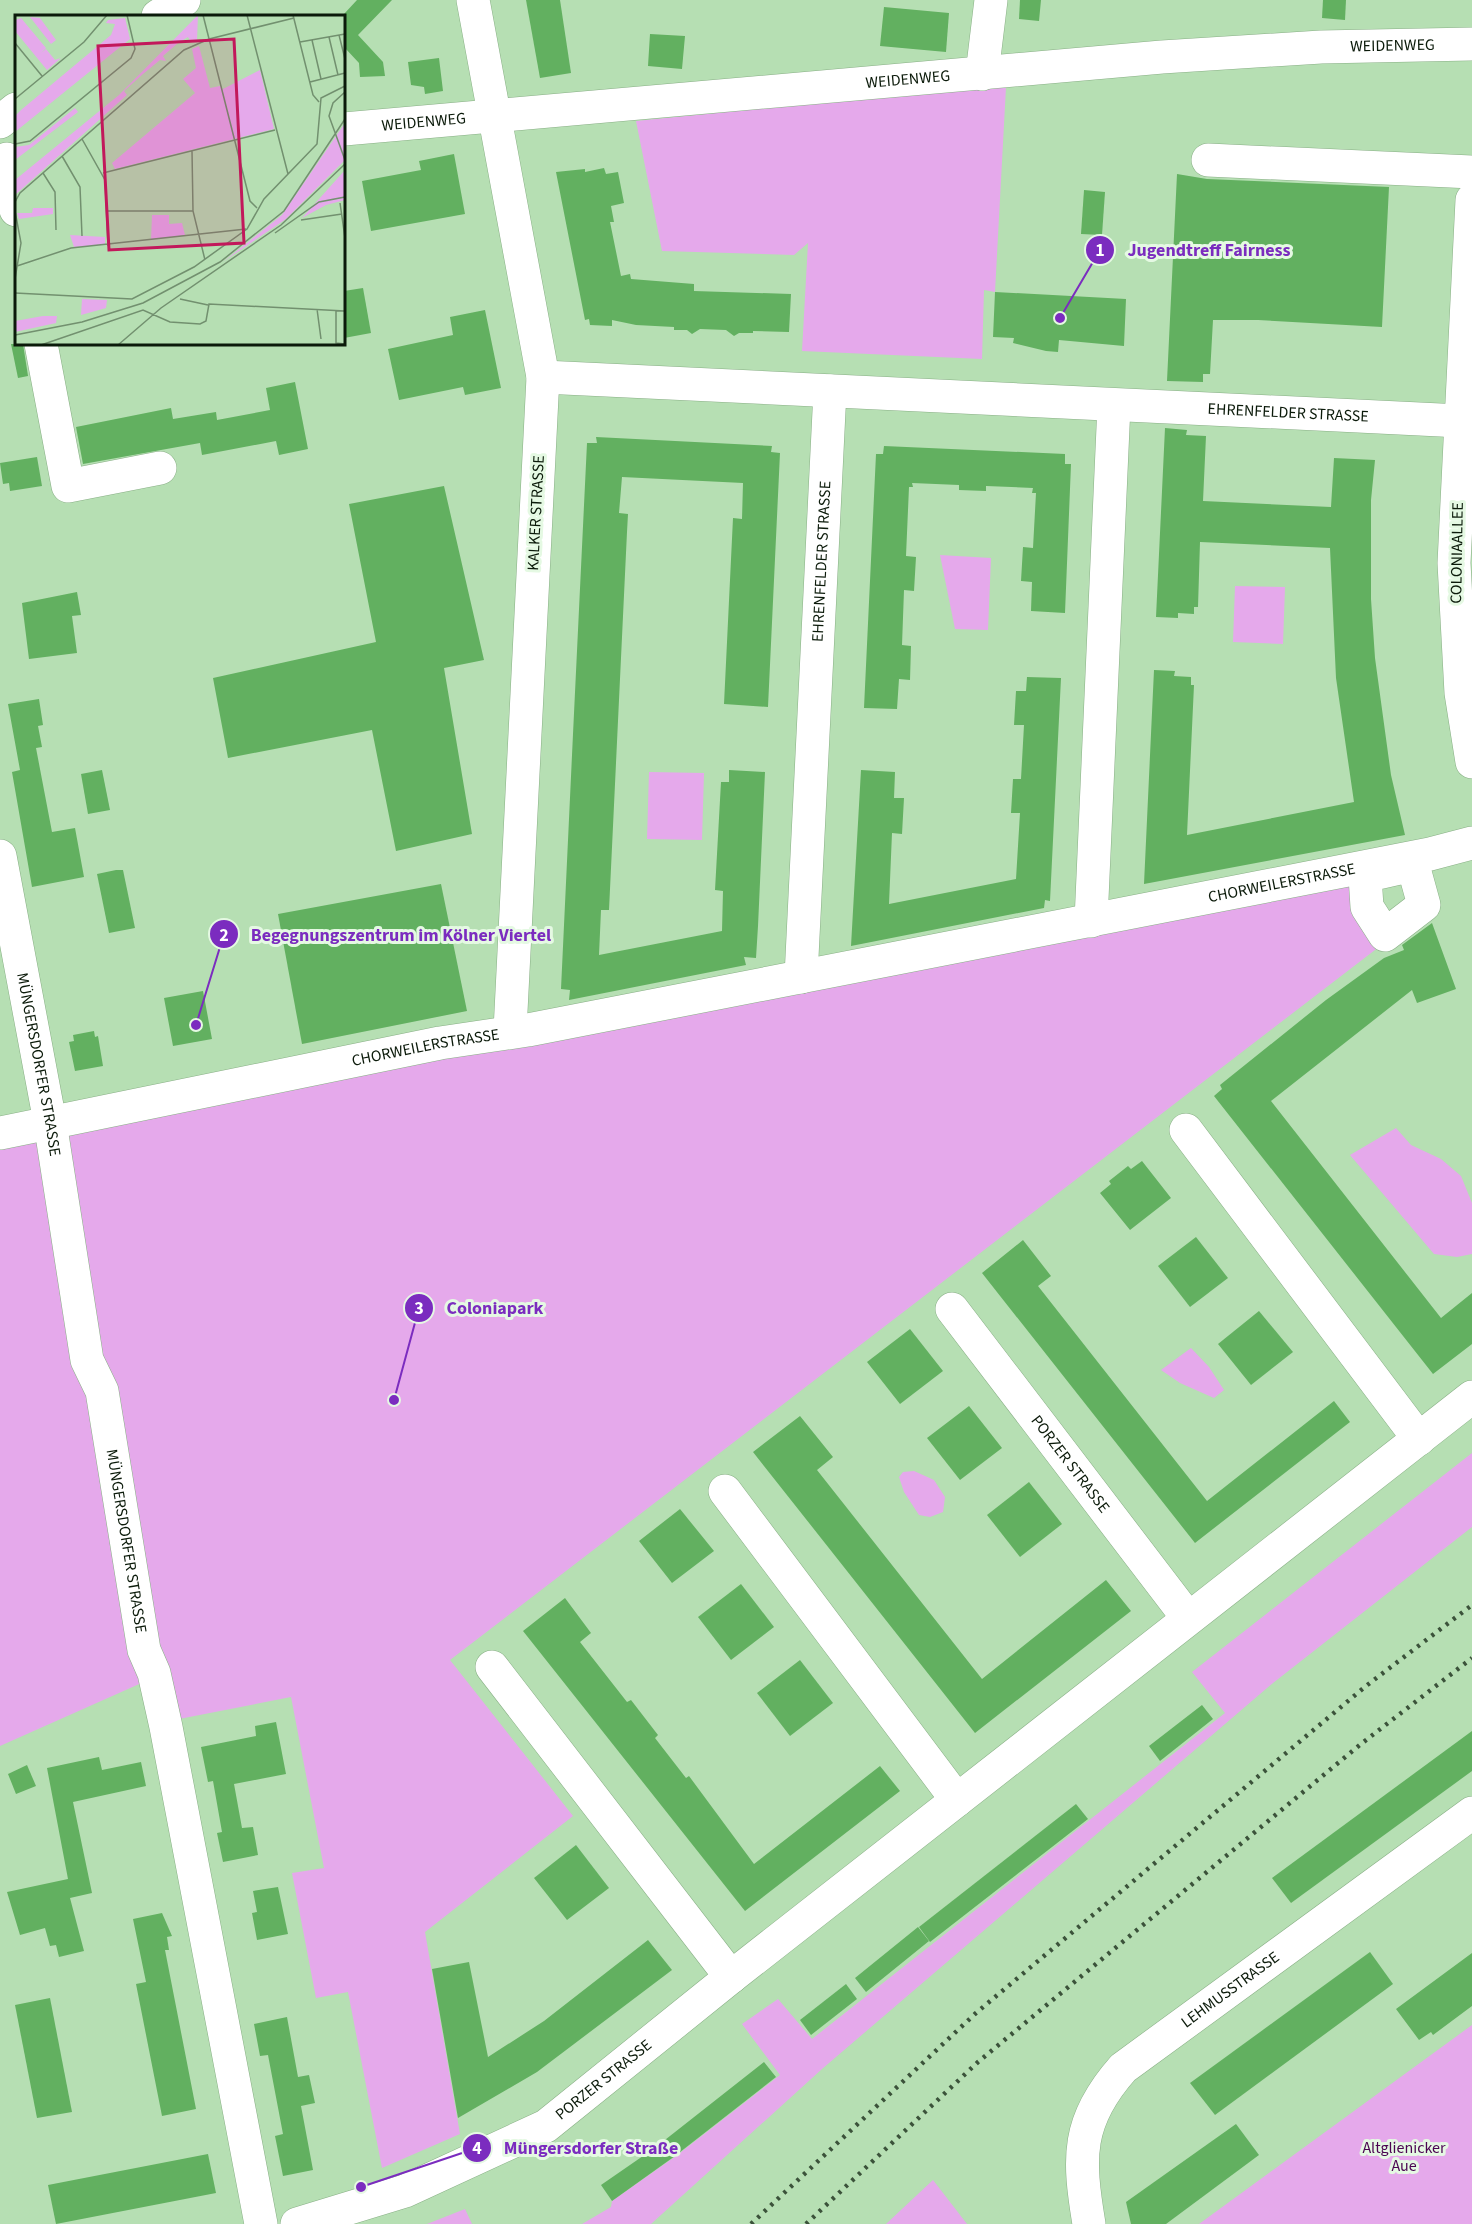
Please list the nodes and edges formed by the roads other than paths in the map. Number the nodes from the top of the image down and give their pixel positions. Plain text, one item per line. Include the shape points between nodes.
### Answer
1 (184, 0) edge
2 (473, 0) edge
3 (991, 0) edge
4 (160, 15) edge
5 (1472, 44) edge
6 (982, 74) junction
7 (15, 110) edge
8 (494, 117) junction
9 (0, 122) edge
10 (345, 129) edge
11 (8, 159) edge
12 (1208, 160) dead end
13 (1472, 172) edge
14 (1472, 200) edge
15 (15, 204) edge
16 (41, 345) edge
17 (543, 377) junction
18 (830, 391) junction
19 (1114, 405) junction
20 (1461, 421) junction
21 (160, 468) dead end
22 (1472, 762) edge
23 (1472, 843) edge
24 (0, 856) edge
25 (1091, 921) junction
26 (801, 977) junction
27 (510, 1031) junction
28 (50, 1122) junction
29 (1186, 1130) dead end
30 (0, 1133) edge
31 (952, 1309) dead end
32 (1472, 1397) edge
33 (1419, 1439) junction
34 (725, 1491) dead end
35 (1188, 1618) junction
36 (492, 1666) dead end
37 (957, 1800) junction
38 (1472, 1813) edge
39 (731, 1977) junction
40 (261, 2224) edge
41 (297, 2224) edge
42 (1089, 2224) edge

1 - 4 street
2 - 8 street, KALKER STRASSE
3 - 6 street
5 - 6 street, WEIDENWEG via 1299,48
6 - 8 street, WEIDENWEG
7 - 9 street
8 - 10 street, WEIDENWEG
8 - 17 street, KALKER STRASSE
11 - 15 street
12 - 13 street
14 - 20 street, COLONIAALLEE
16 - 21 street via 68,486
17 - 18 street, EHRENFELDER STRASSE
17 - 27 street, KALKER STRASSE
18 - 19 street, EHRENFELDER STRASSE
18 - 26 street, EHRENFELDER STRASSE
19 - 20 street, EHRENFELDER STRASSE
19 - 25 street
20 - 22 street, COLONIAALLEE via 1454,563 1461,693
23 - 25 street, CHORWEILERSTRASSE
24 - 28 street, MÜNGERSDORFER STRASSE
25 - 26 street, CHORWEILERSTRASSE
26 - 27 street, CHORWEILERSTRASSE
27 - 28 street, CHORWEILERSTRASSE
28 - 30 street, CHORWEILERSTRASSE
28 - 40 street, MÜNGERSDORFER STRASSE via 87,1360 102,1391 144,1650 154,1673 166,1727
29 - 33 street
31 - 35 street, PORZER STRASSE
32 - 33 street, PORZER STRASSE
33 - 35 street, PORZER STRASSE
34 - 37 street
35 - 37 street, PORZER STRASSE
36 - 39 street
37 - 39 street, PORZER STRASSE
38 - 42 street, LEHMUSSTRASSE via 1123,2068 1097,2104 1084,2137 1081,2170
39 - 41 street, PORZER STRASSE via 546,2126 405,2191

